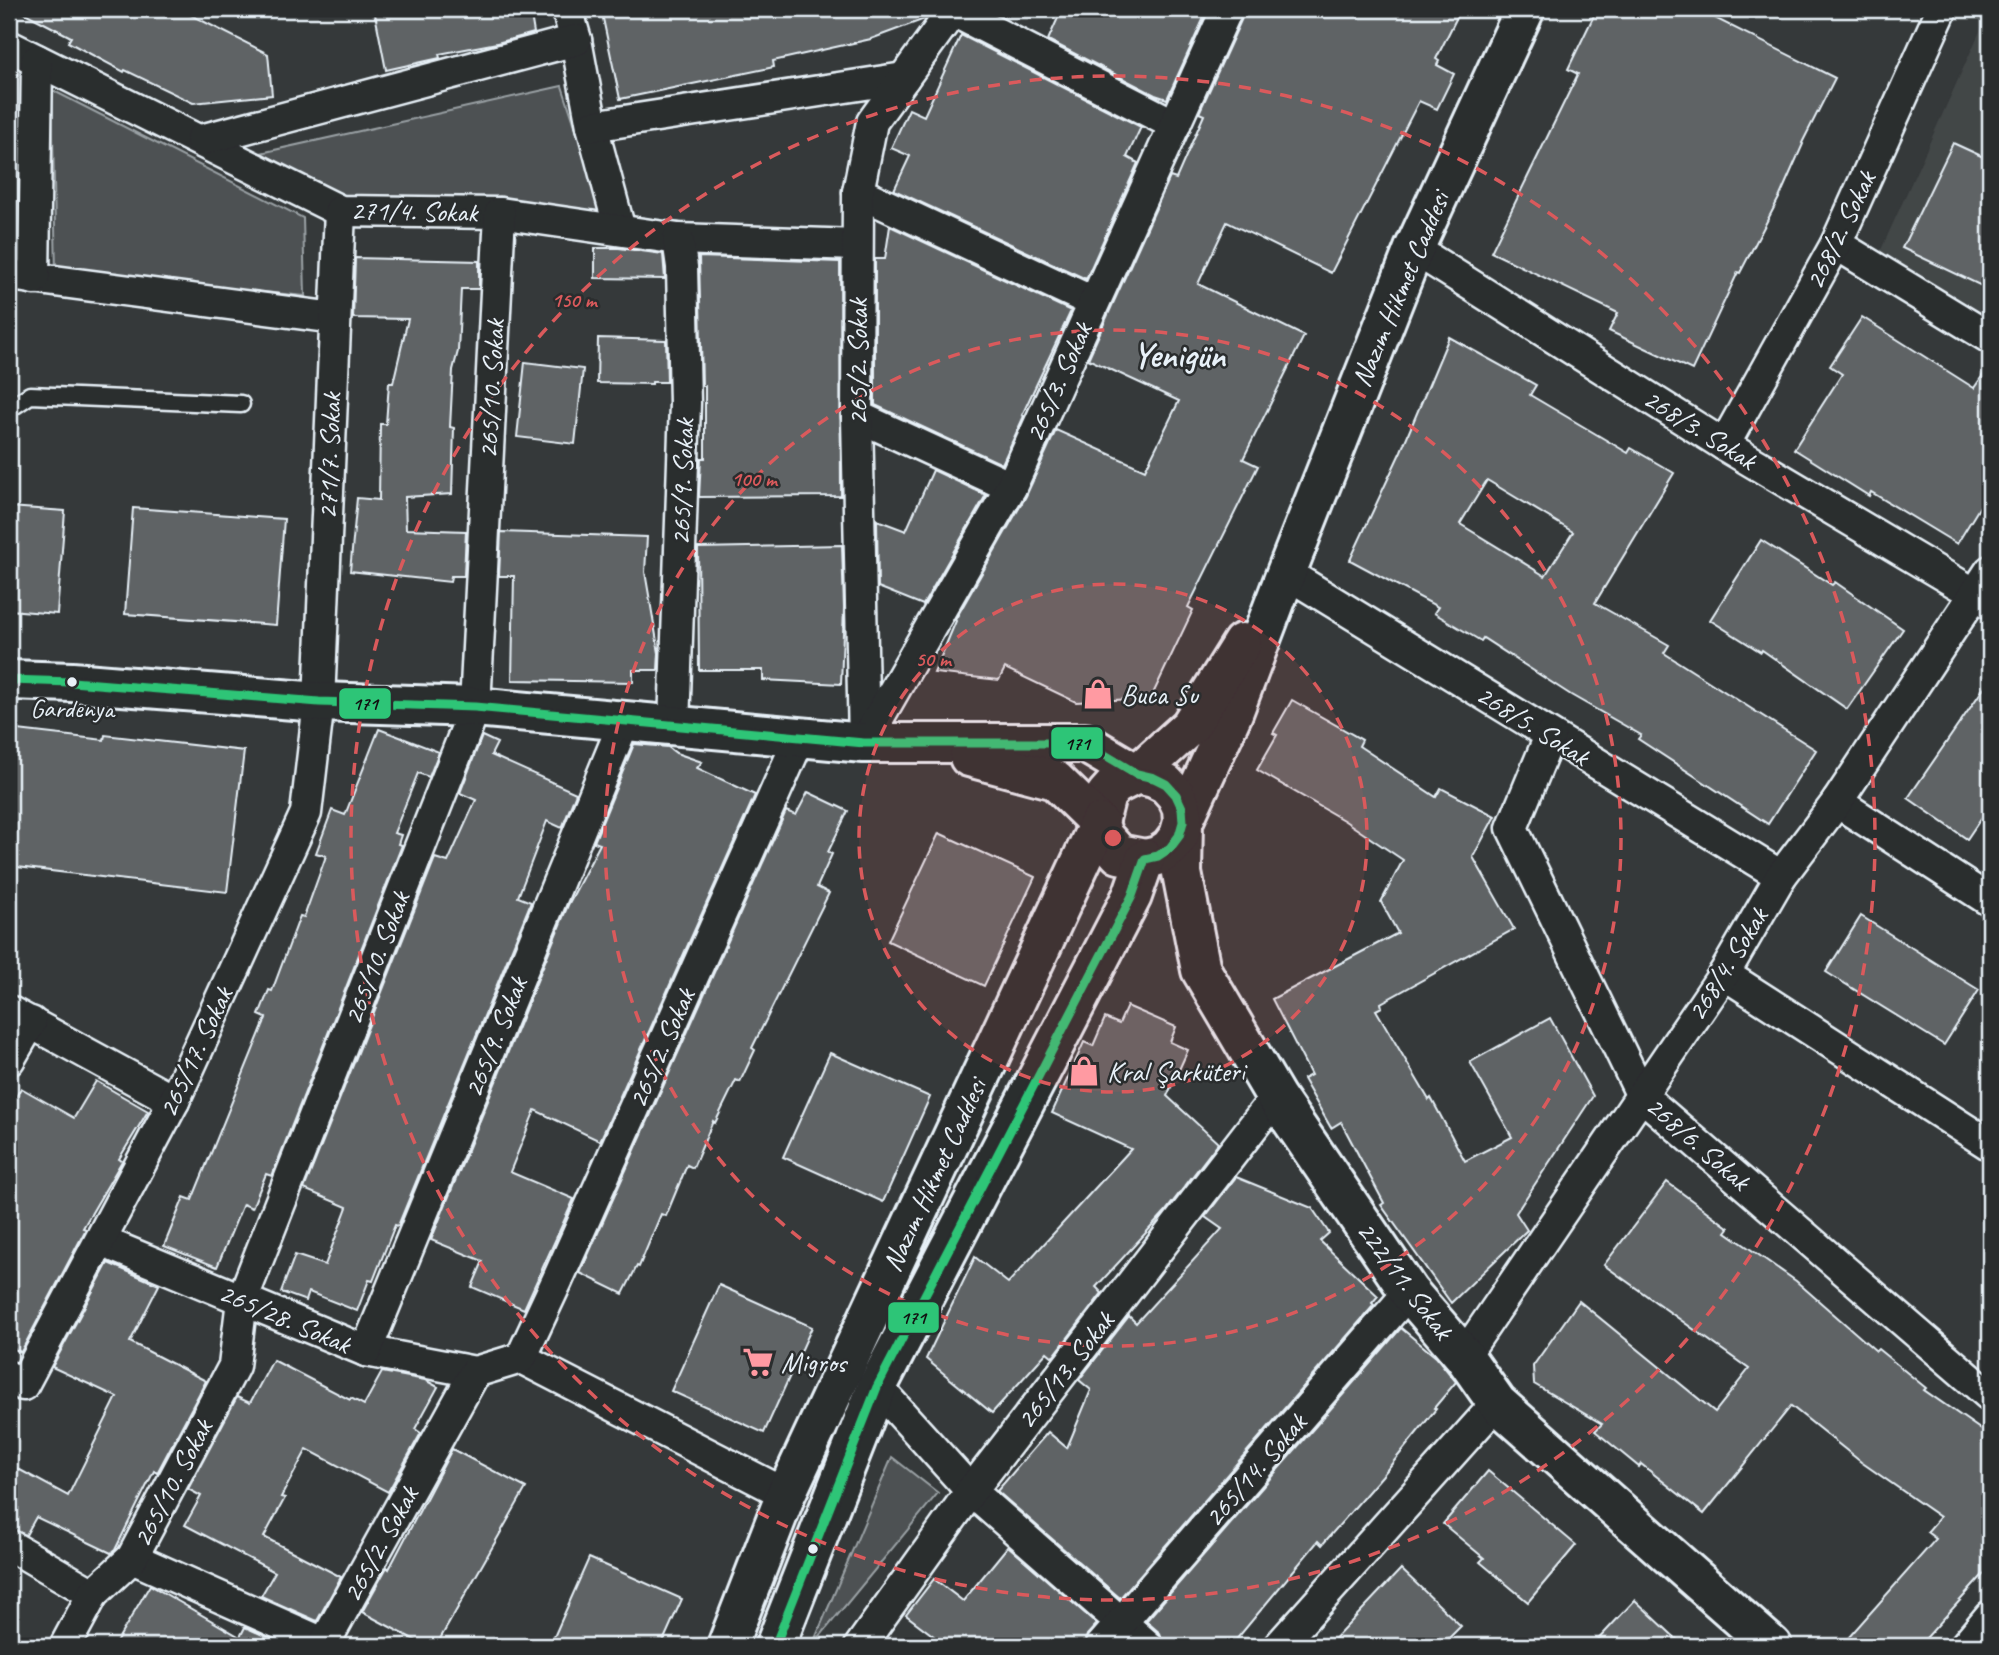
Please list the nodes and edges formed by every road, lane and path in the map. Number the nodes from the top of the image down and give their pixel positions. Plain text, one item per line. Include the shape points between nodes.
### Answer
1 (568, 9) edge
2 (1227, 9) edge
3 (1525, 9) edge
4 (1942, 9) edge
5 (954, 10) edge
6 (576, 40) junction
7 (9, 46) edge
8 (37, 60) junction
9 (904, 78) junction
10 (1175, 125) junction
11 (592, 126) junction
12 (201, 140) junction
13 (858, 192) junction
14 (340, 211) junction
15 (500, 213) junction
16 (620, 230) junction
17 (678, 239) junction
18 (1836, 244) junction
19 (857, 245) junction
20 (1413, 249) junction
21 (21, 277) edge
22 (1093, 302) junction
23 (335, 318) junction
24 (1990, 338) edge
25 (241, 404) dead end
26 (9, 409) edge
27 (857, 416) junction
28 (1724, 445) junction
29 (1011, 487) junction
30 (1286, 573) junction
31 (1985, 589) edge
32 (9, 680) edge
33 (319, 702) junction
34 (475, 707) junction
35 (624, 722) junction
36 (674, 726) junction
37 (1550, 736) junction
38 (800, 737) junction
39 (864, 743) junction
40 (920, 743) junction
41 (1137, 774) junction
42 (1837, 803) junction
43 (1183, 822) junction
44 (1099, 823) junction
45 (1145, 859) junction
46 (1781, 876) junction
47 (1145, 897) junction
48 (1990, 901) edge
49 (1201, 970) junction
50 (1724, 974) junction
51 (20, 1016) edge
52 (9, 1060) edge
53 (1642, 1096) junction
54 (1276, 1097) junction
55 (174, 1101) junction
56 (1990, 1145) edge
57 (101, 1241) junction
58 (1409, 1292) junction
59 (242, 1300) junction
60 (366, 1351) junction
61 (1464, 1356) junction
62 (521, 1358) junction
63 (475, 1372) junction
64 (16, 1381) edge
65 (877, 1387) junction
66 (1990, 1396) edge
67 (1497, 1403) junction
68 (971, 1491) junction
69 (786, 1494) junction
70 (9, 1545) edge
71 (132, 1558) junction
72 (93, 1594) junction
73 (1990, 1616) edge
74 (1122, 1624) junction
75 (326, 1645) edge
76 (65, 1646) edge
77 (727, 1646) edge
78 (775, 1646) edge
79 (860, 1646) edge
80 (1101, 1646) edge
81 (1148, 1646) edge
82 (1279, 1646) edge
83 (1772, 1646) edge
84 (1965, 1646) edge

1 - 6 street
2 - 10 street, 265/3. Sokak
3 - 20 main road, Nazım Hikmet Caddesi
4 - 18 street, 268/2. Sokak
5 - 9 street, 265/2. Sokak
5 - 10 street
6 - 11 street
6 - 12 street
7 - 8 street, 271/4. Sokak
8 - 12 street, 271/4. Sokak
8 - 21 street
9 - 11 street
9 - 13 street, 265/2. Sokak via 872,122
10 - 22 street, 265/3. Sokak
11 - 16 street
12 - 14 street, 271/4. Sokak
13 - 19 street, 265/2. Sokak
13 - 22 street
14 - 15 street, 271/4. Sokak
14 - 23 street, 271/7. Sokak
15 - 16 street, 271/4. Sokak
15 - 34 street, 265/10. Sokak
16 - 17 street, 271/4. Sokak
17 - 19 street, 271/4. Sokak
17 - 36 street, 265/9. Sokak via 685,404
18 - 24 street
18 - 28 street, 268/2. Sokak
19 - 27 street, 265/2. Sokak
20 - 28 street, 268/3. Sokak
20 - 30 main road, Nazım Hikmet Caddesi
21 - 23 street
22 - 29 street, 265/3. Sokak
23 - 33 street, 271/7. Sokak
25 - 26 lane via 30,395
27 - 29 street
27 - 39 street, 265/2. Sokak
28 - 31 street, 268/3. Sokak
29 - 39 street, 265/3. Sokak
30 - 37 street, 268/5. Sokak
30 - 41 main road, Nazım Hikmet Caddesi via 1190,726
30 - 43 main road, Nazım Hikmet Caddesi via 1233,713
31 - 42 street, 268/4. Sokak
32 - 33 main road
33 - 34 main road
33 - 55 street, 265/17. Sokak via 306,813
34 - 35 main road
34 - 59 street, 265/10. Sokak
35 - 36 main road
35 - 60 street, 265/9. Sokak
36 - 38 main road
37 - 46 street, 268/5. Sokak
37 - 53 street, 268/6. Sokak via 1512,828
38 - 39 main road
38 - 62 street, 265/2. Sokak
39 - 40 main road
40 - 41 main road via 1085,743
40 - 44 main road via 1055,780
41 - 43 main road via 1166,784 1179,801
41 - 44 main road via 1106,795
42 - 46 street, 268/4. Sokak
42 - 48 street
43 - 45 main road via 1170,848
43 - 49 main road, 222/11. Sokak via 1182,873
44 - 45 main road via 1103,836 1119,854
44 - 69 main road, Nazım Hikmet Caddesi
45 - 47 main road, Nazım Hikmet Caddesi
46 - 50 street, 268/4. Sokak
47 - 49 main road
47 - 65 main road, Nazım Hikmet Caddesi
49 - 54 main road, 222/11. Sokak
50 - 53 street, 268/4. Sokak
50 - 56 street
51 - 52 street
51 - 55 street
53 - 61 street, 268/4. Sokak
53 - 66 street, 268/6. Sokak
54 - 58 main road, 222/11. Sokak
54 - 68 street, 265/13. Sokak
55 - 57 street, 265/17. Sokak
57 - 59 street, 265/28. Sokak
57 - 64 street, 265/17. Sokak
58 - 61 main road, 222/11. Sokak
58 - 74 street, 265/14. Sokak
59 - 60 street, 265/28. Sokak
59 - 71 street, 265/10. Sokak via 234,1366
60 - 63 street, 265/28. Sokak
61 - 67 main road, 222/11. Sokak
62 - 63 street
62 - 69 street
63 - 75 street, 265/2. Sokak
65 - 68 street
65 - 78 main road, Nazım Hikmet Caddesi
67 - 82 street
67 - 83 main road, 222/11. Sokak
68 - 74 street
68 - 79 street, 265/13. Sokak
69 - 77 main road, Nazım Hikmet Caddesi
70 - 72 street
71 - 72 street, 265/10. Sokak
71 - 75 street
72 - 76 street, 265/10. Sokak
73 - 84 street
74 - 80 street, 265/14. Sokak
74 - 81 street

